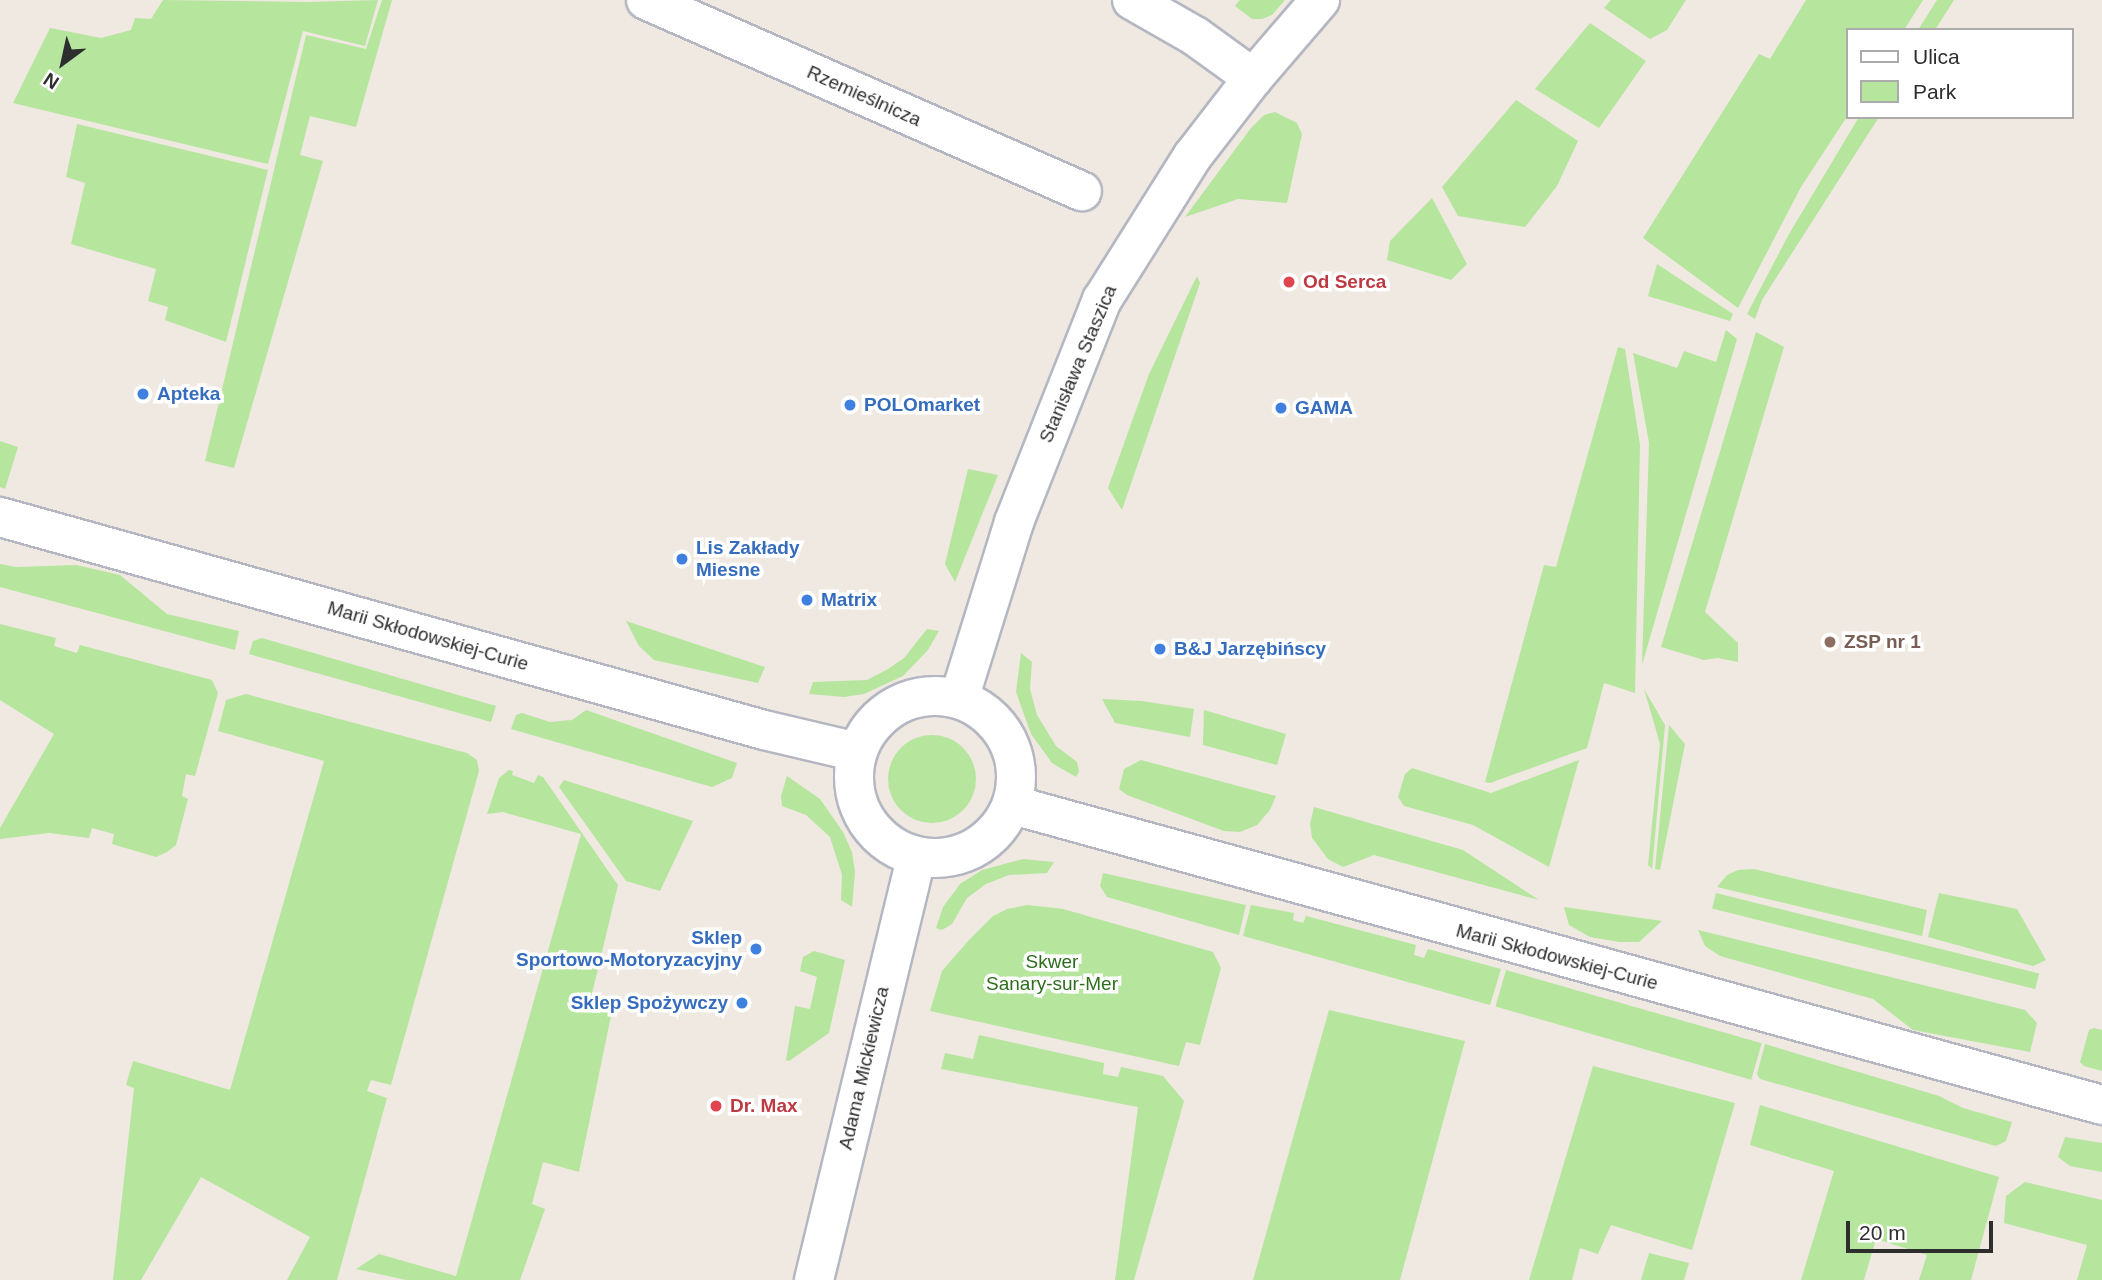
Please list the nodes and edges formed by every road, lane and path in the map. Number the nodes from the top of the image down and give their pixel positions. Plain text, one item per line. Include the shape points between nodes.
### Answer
1 (646, 0) edge
2 (1132, 0) edge
3 (1320, 0) edge
4 (1253, 78) junction
5 (1082, 191) dead end
6 (0, 517) edge
7 (959, 699) junction
8 (857, 752) junction
9 (1013, 805) junction
10 (916, 857) junction
11 (2102, 1105) edge
12 (814, 1280) edge

1 - 5 street, Rzemieślnicza
2 - 4 street via 1195,36
3 - 4 street, Stanisława Staszica
4 - 7 street, Stanisława Staszica via 1192,157 1102,300 1014,522
6 - 8 street, Marii Skłodowskiej-Curie
7 - 8 street via 940,695 905,701 879,717
7 - 9 street via 994,720 1010,743 1017,775
8 - 10 street via 854,785 869,825 896,848
9 - 10 street via 998,830 981,845 955,856
9 - 11 street, Marii Skłodowskiej-Curie
10 - 12 street, Adama Mickiewicza

